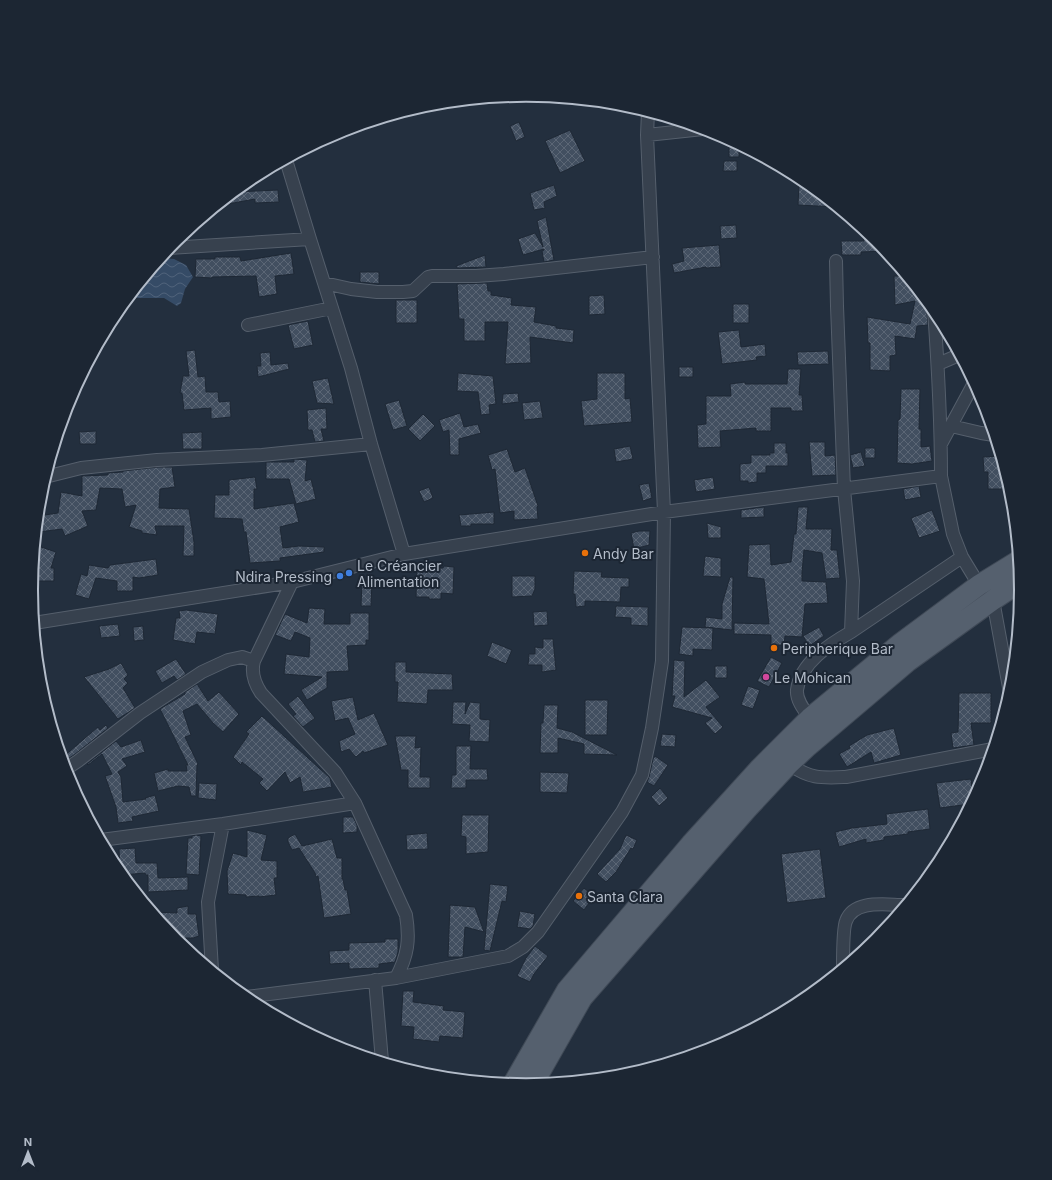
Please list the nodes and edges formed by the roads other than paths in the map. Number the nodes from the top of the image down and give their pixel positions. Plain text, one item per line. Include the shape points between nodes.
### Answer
1 (648, 118) edge
2 (690, 130) edge
3 (647, 135) junction
4 (287, 164) edge
5 (310, 239) junction
6 (179, 247) edge
7 (653, 257) junction
8 (836, 261) dead end
9 (324, 283) junction
10 (332, 308) junction
11 (935, 324) edge
12 (248, 325) dead end
13 (955, 357) edge
14 (938, 364) junction
15 (971, 389) edge
16 (951, 426) junction
17 (988, 435) edge
18 (371, 444) junction
19 (941, 444) junction
20 (52, 475) edge
21 (940, 476) junction
22 (844, 489) junction
23 (664, 512) junction
24 (404, 554) junction
25 (962, 557) junction
26 (1013, 564) edge
27 (292, 582) junction
28 (979, 585) junction
29 (1014, 586) edge
30 (993, 600) junction
31 (39, 622) edge
32 (851, 632) junction
33 (254, 661) junction
34 (1007, 675) edge
35 (810, 718) junction
36 (987, 750) edge
37 (790, 764) junction
38 (71, 766) edge
39 (355, 803) junction
40 (223, 824) junction
41 (106, 839) edge
42 (899, 905) edge
43 (843, 961) edge
44 (212, 963) edge
45 (396, 978) junction
46 (375, 980) junction
47 (255, 996) edge
48 (382, 1056) edge
49 (517, 1078) edge
50 (537, 1078) edge

1 - 3 street
2 - 3 street
3 - 7 street
4 - 5 street
5 - 6 street
5 - 9 street
7 - 9 street via 504,274 432,276 413,291 376,292
7 - 23 street
8 - 22 street
9 - 10 street
10 - 12 street
10 - 18 street
11 - 14 street
13 - 14 street
14 - 19 street
15 - 16 street
16 - 17 street
16 - 19 street
18 - 20 street via 262,455 157,460 81,468
18 - 24 street
19 - 21 street
21 - 22 street
21 - 25 street
22 - 23 street
22 - 32 street via 853,581
23 - 24 street
23 - 45 street via 662,661 642,775 622,812 538,932 523,947 508,956
24 - 27 street
25 - 28 street
25 - 32 street
26 - 28 main road
27 - 31 street
27 - 33 street
28 - 35 main road via 901,643
29 - 30 main road
30 - 34 street
30 - 37 main road via 907,662
32 - 35 street via 816,657 803,672 797,690 801,705
33 - 38 street via 242,657 228,660 202,672 140,713
33 - 39 street via 252,669 261,693 335,772
35 - 49 main road via 760,768 691,844 567,990
36 - 37 street via 846,777 810,776
37 - 50 main road via 747,809 582,998
39 - 40 street
39 - 45 street via 406,915 408,946
40 - 41 street
40 - 44 street via 208,902
42 - 43 street via 870,905 858,907 851,912 845,922
45 - 46 street
46 - 47 street
46 - 48 street

